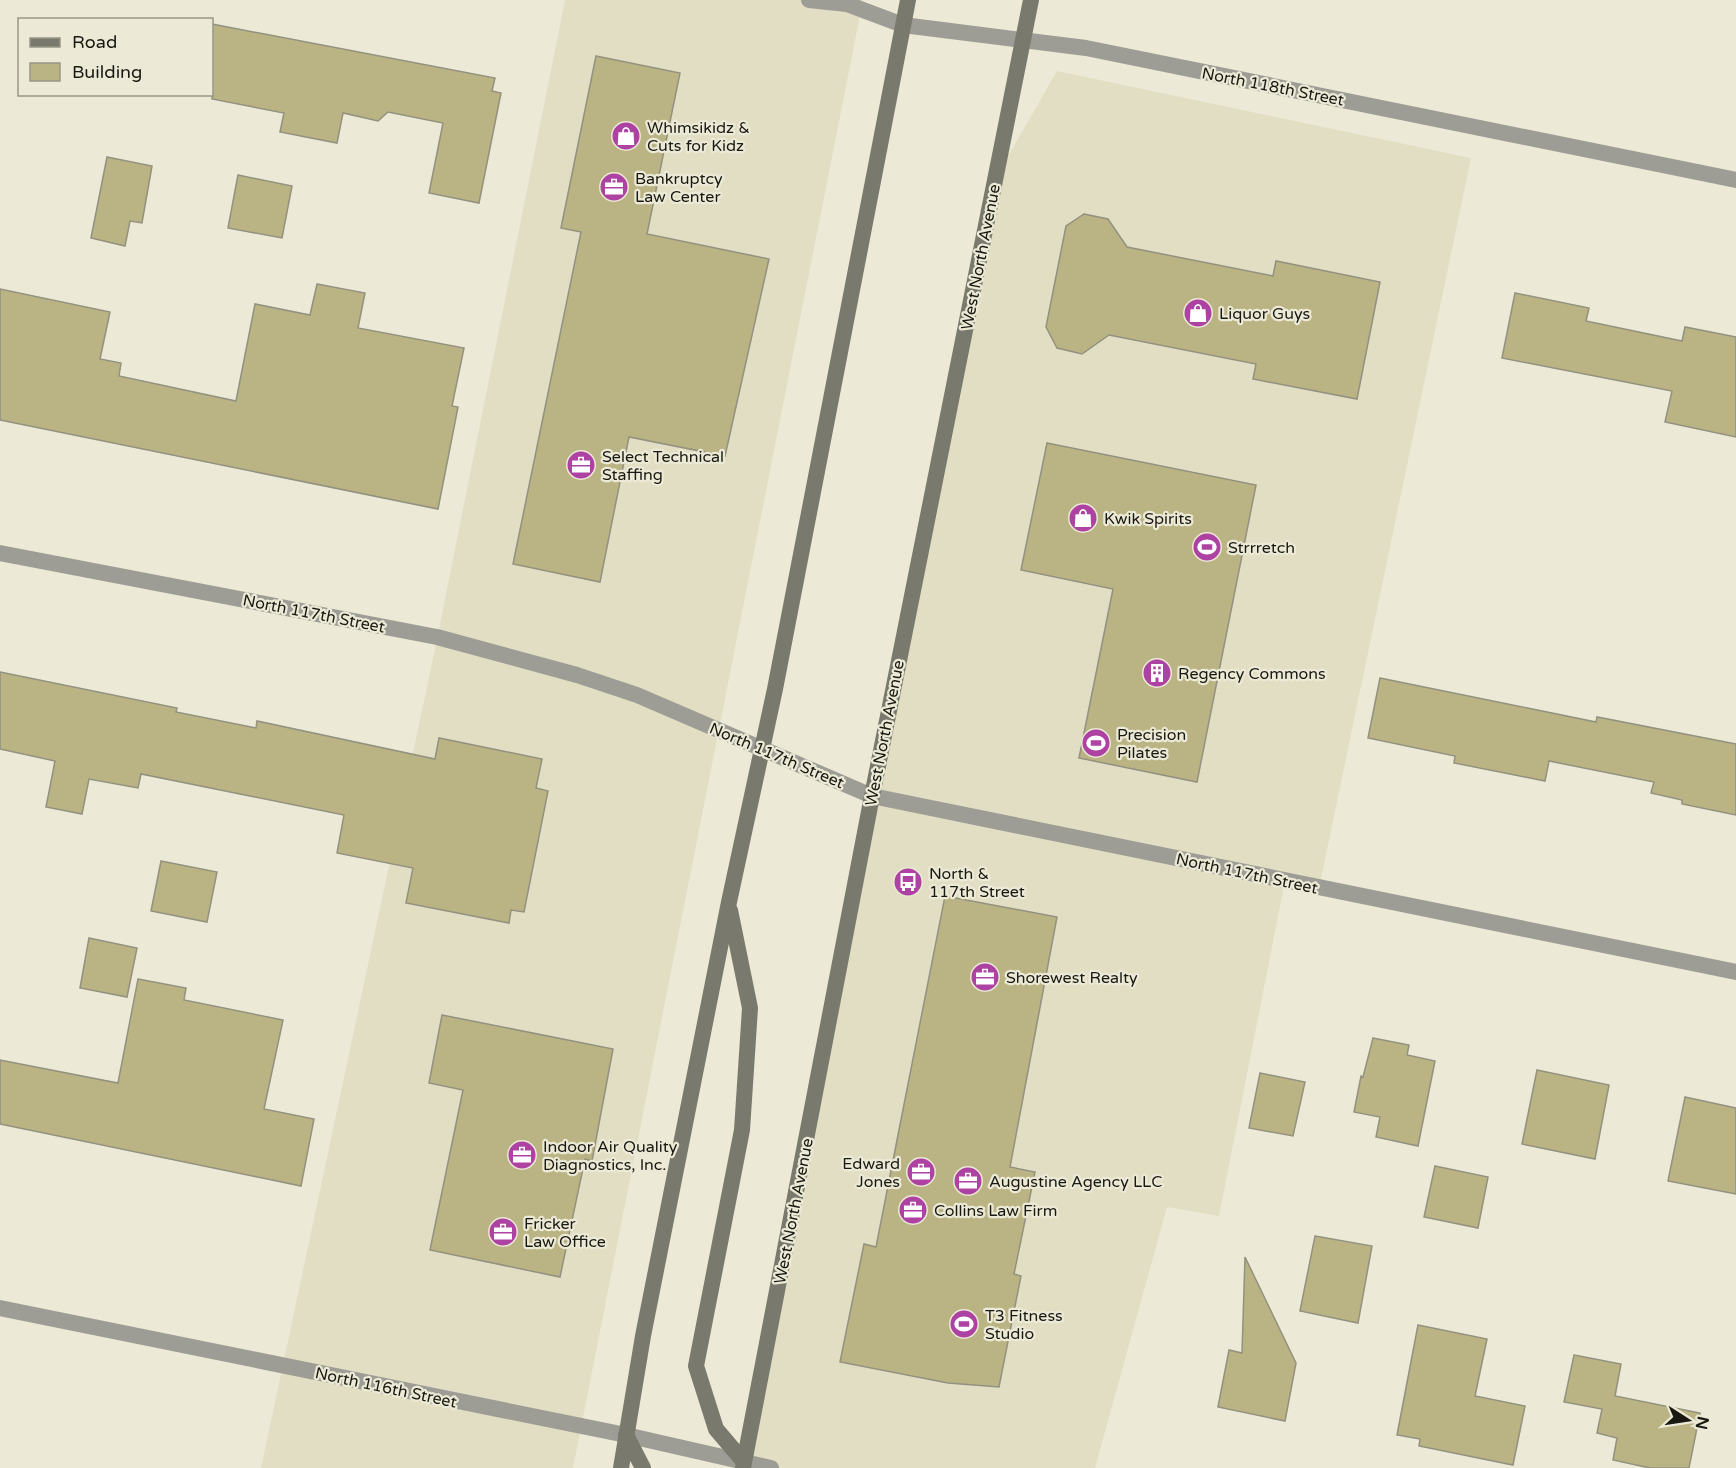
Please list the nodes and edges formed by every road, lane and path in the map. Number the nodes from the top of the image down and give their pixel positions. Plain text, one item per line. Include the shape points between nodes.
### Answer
1 (809, 0) edge
2 (908, 0) edge
3 (1031, 0) edge
4 (903, 25) junction
5 (1024, 39) junction
6 (1736, 180) edge
7 (0, 553) edge
8 (763, 748) junction
9 (872, 796) junction
10 (729, 902) junction
11 (1736, 972) edge
12 (0, 1308) edge
13 (626, 1435) junction
14 (744, 1465) edge
15 (621, 1468) edge
16 (643, 1468) edge
17 (771, 1468) edge

1 - 4 street, North 118th Street via 847,4
2 - 4 main road
3 - 5 main road, West North Avenue
4 - 5 street, North 118th Street
4 - 8 main road
5 - 6 street, North 118th Street via 1086,48
5 - 9 main road, West North Avenue
7 - 8 street, North 117th Street via 437,637 637,695
8 - 9 street, North 117th Street
8 - 10 main road
9 - 11 street, North 117th Street
9 - 14 main road, West North Avenue
10 - 13 main road
10 - 14 main road via 750,1019 742,1130 696,1366 716,1429
12 - 13 street, North 116th Street
13 - 14 street, North 116th Street
13 - 15 main road
13 - 16 main road
14 - 17 street, North 116th Street

